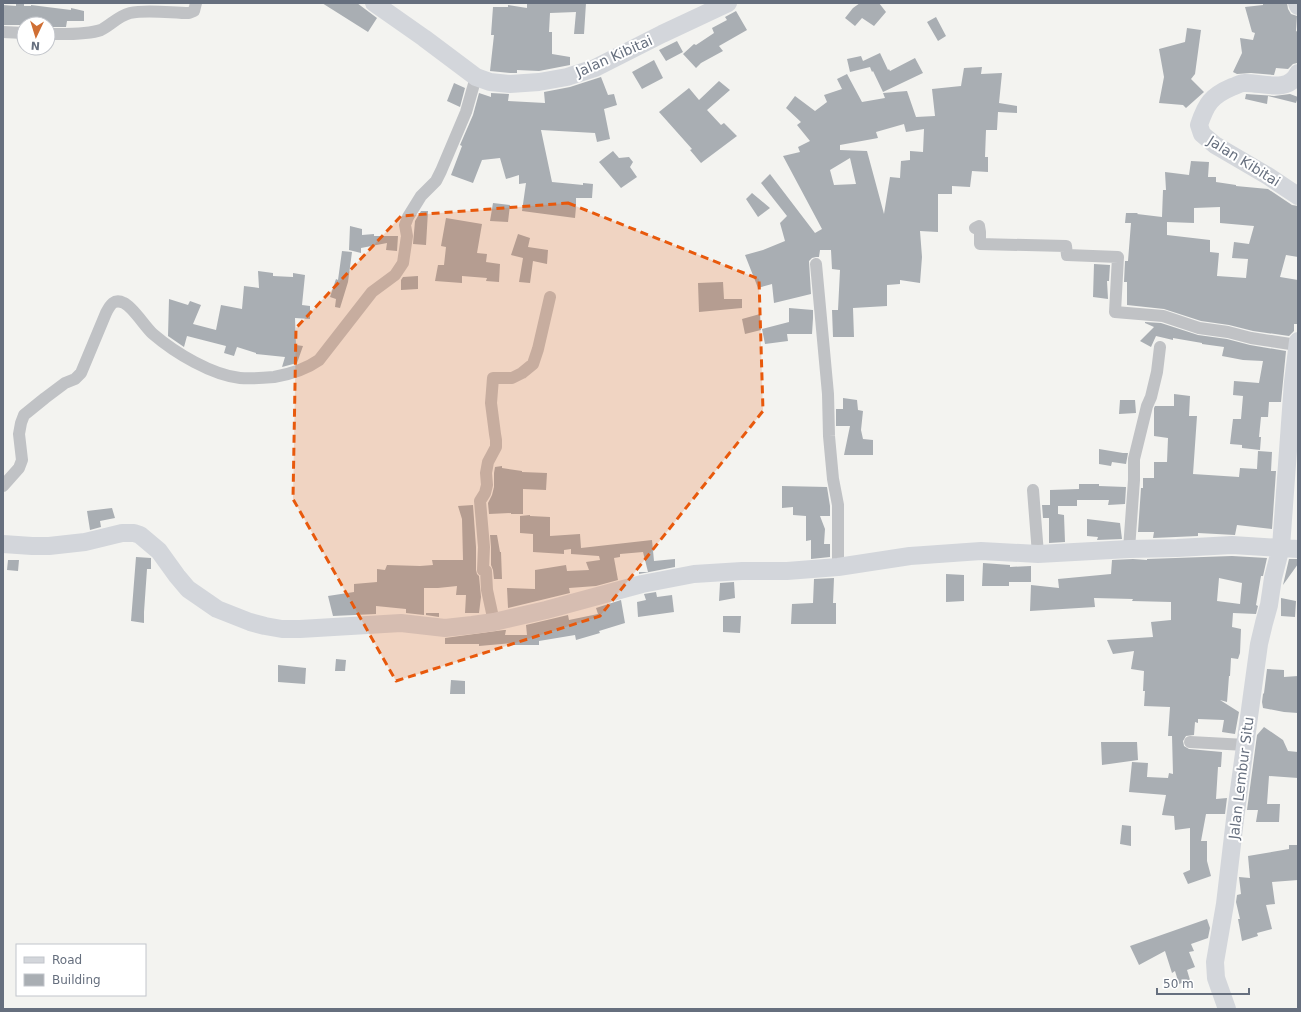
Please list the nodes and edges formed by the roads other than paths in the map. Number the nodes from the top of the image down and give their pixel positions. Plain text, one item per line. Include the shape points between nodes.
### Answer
1 (196, 3) edge
2 (374, 3) edge
3 (728, 3) edge
4 (1297, 3) edge
5 (1298, 6) edge
6 (3, 32) edge
7 (16, 33) edge
8 (56, 34) edge
9 (1298, 73) edge
10 (476, 77) junction
11 (1298, 196) edge
12 (975, 228) dead end
13 (816, 264) dead end
14 (550, 297) dead end
15 (1298, 343) edge
16 (1160, 347) dead end
17 (1295, 383) edge
18 (3, 486) edge
19 (1033, 490) dead end
20 (3, 544) edge
21 (1289, 548) edge
22 (1128, 549) junction
23 (1038, 554) junction
24 (838, 567) junction
25 (494, 622) junction
26 (1190, 742) dead end
27 (1246, 745) junction
28 (1227, 1009) edge

1 - 8 street via 194,11 189,13 136,12 123,16 98,31
2 - 10 street, Jalan Kibitai
3 - 10 street, Jalan Kibitai via 595,68 567,77 510,84 490,82
4 - 5 street
6 - 7 street
9 - 11 street, Jalan Kibitai via 1286,84 1276,86 1242,83 1224,90 1213,97 1198,125 1202,134 1215,145
10 - 18 street via 466,112 441,171 408,216 405,225 403,263 390,279 372,292 319,360 309,367 287,374 254,378 227,376 193,361 155,336 126,304 114,302 108,309 81,373 24,415 19,434 22,460 19,468
12 - 15 street via 979,226 980,244 1066,246 1067,255 1118,257 1115,312 1163,316 1199,328 1251,338
13 - 24 street via 833,479 838,505
14 - 25 street via 533,364 512,378 493,378 491,403 496,447 488,462 487,485 480,501 483,570 486,571
15 - 17 street
16 - 22 street via 1153,391 1134,459
17 - 21 street
19 - 23 street
20 - 25 street via 49,546 134,533 158,551 188,589 217,609 234,617 282,629 401,623 445,628
21 - 22 street via 1232,545
21 - 27 street, Jalan Lembur Situ via 1273,578 1259,644
22 - 23 street
23 - 24 street via 981,552 910,556
24 - 25 street via 694,574 642,584
26 - 27 street
27 - 28 street, Jalan Lembur Situ via 1215,962 1216,978

